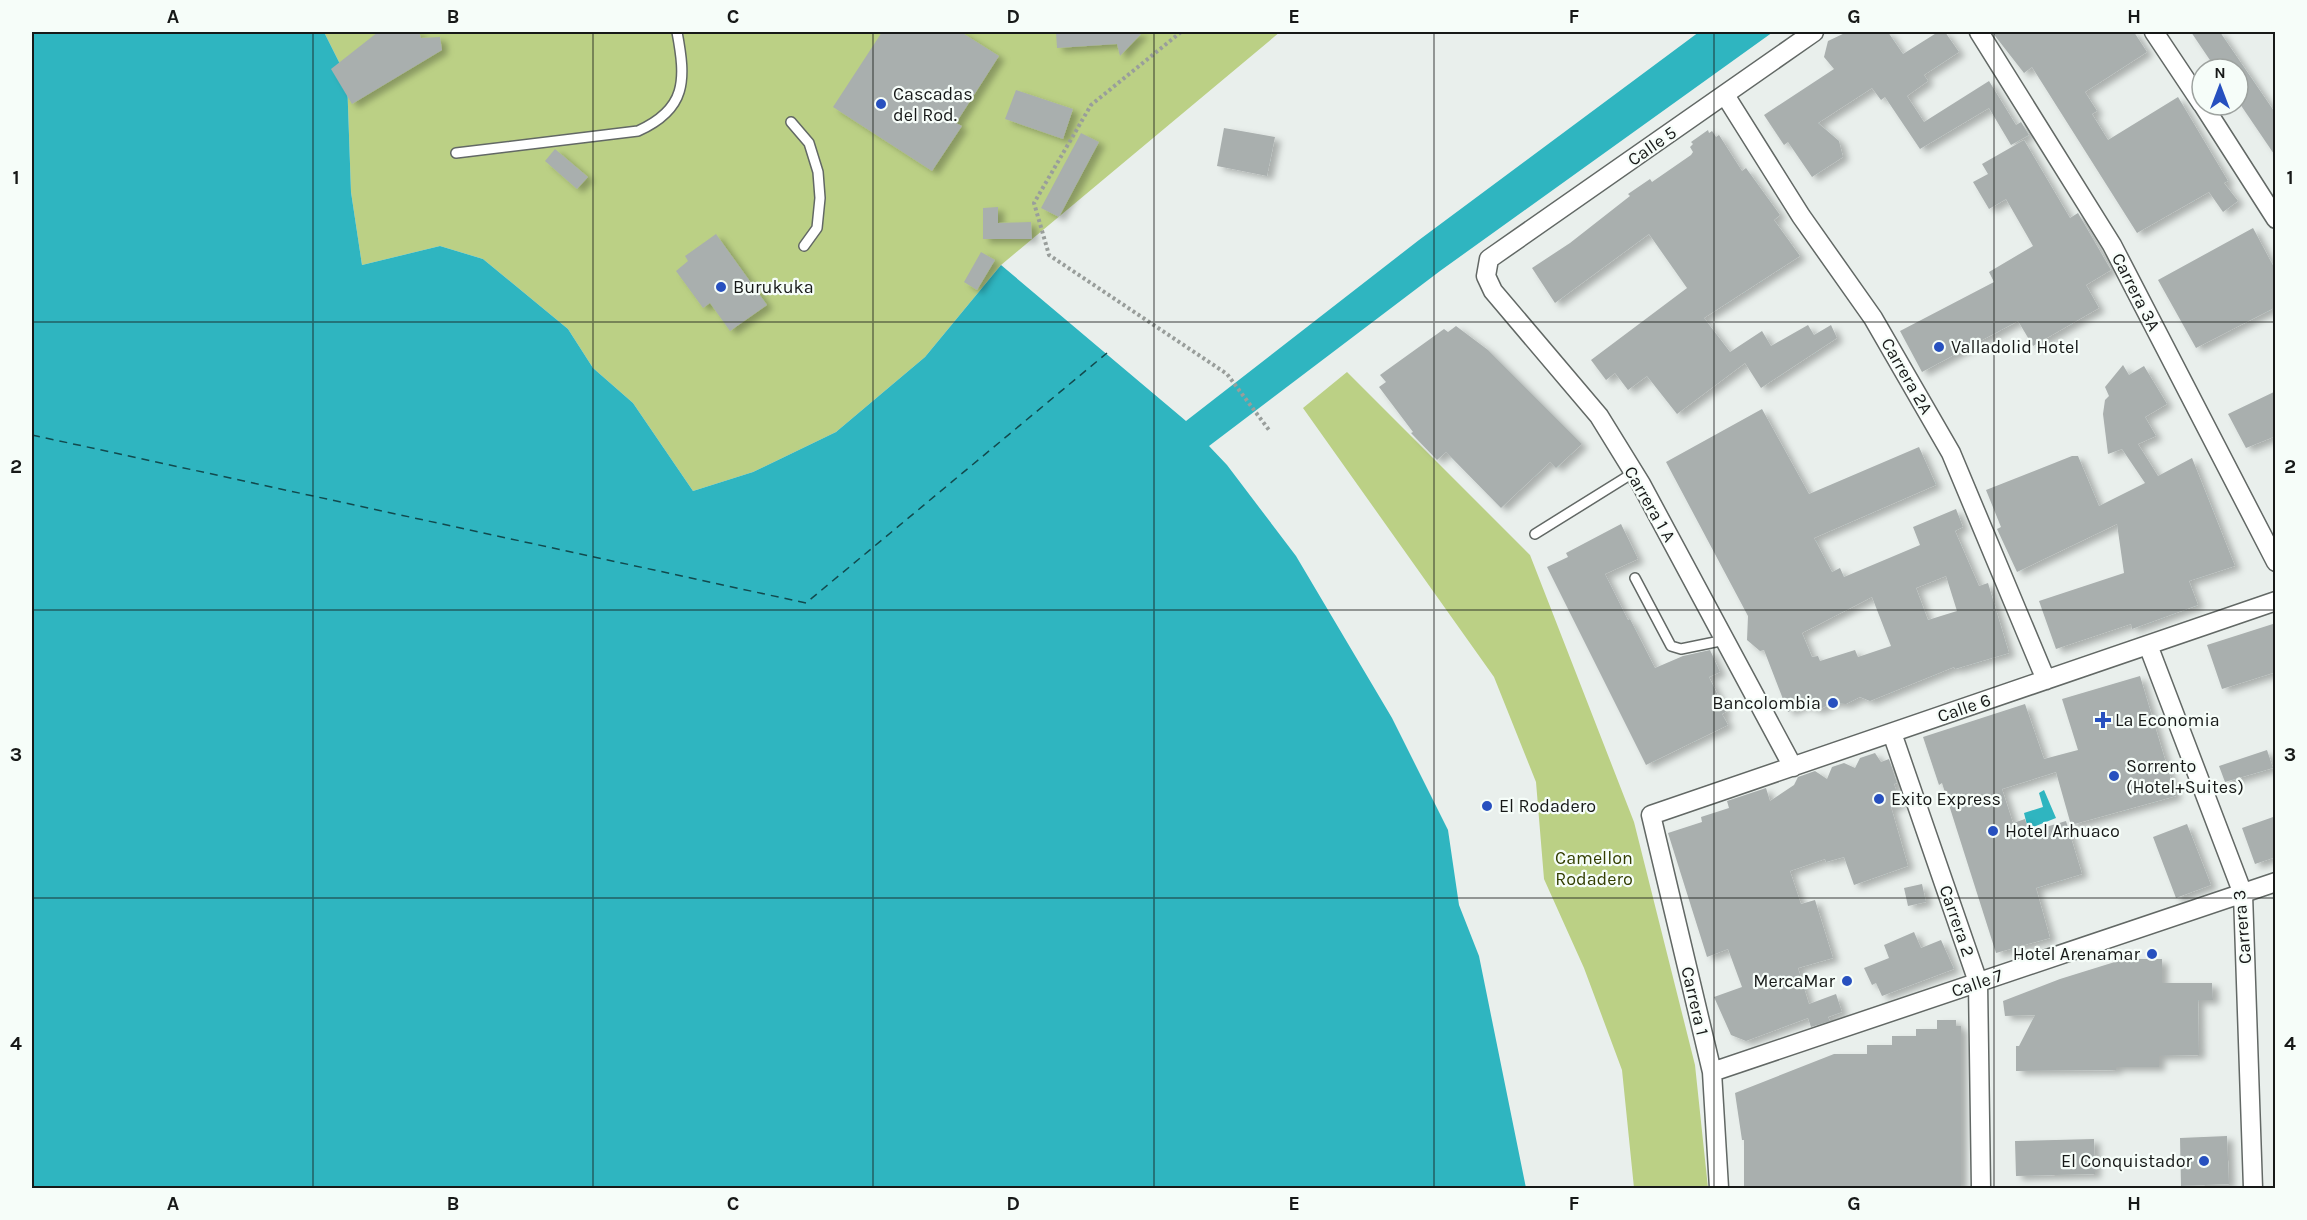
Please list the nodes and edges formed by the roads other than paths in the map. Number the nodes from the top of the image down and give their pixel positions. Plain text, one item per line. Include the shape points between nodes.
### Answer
1 (677, 32) edge
2 (1814, 32) edge
3 (1979, 32) edge
4 (2154, 32) edge
5 (2190, 86) edge
6 (1725, 95) junction
7 (2212, 117) edge
8 (791, 122) dead end
9 (456, 153) dead end
10 (2271, 197) edge
11 (2276, 219) edge
12 (804, 246) dead end
13 (1489, 260) joint
14 (1633, 473) junction
15 (1535, 534) dead end
16 (2276, 562) edge
17 (1635, 578) dead end
18 (2276, 601) edge
19 (1725, 639) junction
20 (2148, 645) junction
21 (2046, 680) junction
22 (1892, 733) junction
23 (1793, 767) junction
24 (1652, 815) joint
25 (2276, 882) edge
26 (2243, 894) junction
27 (1978, 982) junction
28 (1712, 1072) junction
29 (1719, 1188) edge
30 (1981, 1188) edge
31 (2253, 1188) edge

1 - 9 lane via 681,77 676,104 659,121 638,131
2 - 6 street, Calle 5
3 - 16 street, Carrera 3A via 2112,246
4 - 5 street
6 - 13 street, Calle 5
6 - 21 street, Carrera 2A via 1801,216 1873,318 1951,453
7 - 10 street
8 - 12 lane via 809,143 818,172 817,228
10 - 11 street
13 - 14 street, Carrera 1 A via 1486,276 1494,291 1599,416
14 - 15 lane
14 - 19 street, Carrera 1 A
17 - 19 lane via 1671,646 1691,648
18 - 20 street, Calle 6
19 - 23 street, Carrera 1 A
20 - 21 street, Calle 6
20 - 26 street, Carrera 3
21 - 22 street, Calle 6
22 - 23 street, Calle 6
22 - 27 street, Carrera 2
23 - 24 street, Calle 6
24 - 28 street, Carrera 1
25 - 26 street, Calle 7
26 - 27 street, Calle 7
26 - 31 street, Carrera 3
27 - 28 street, Calle 7
27 - 30 street, Carrera 2
28 - 29 street, Carrera 1

